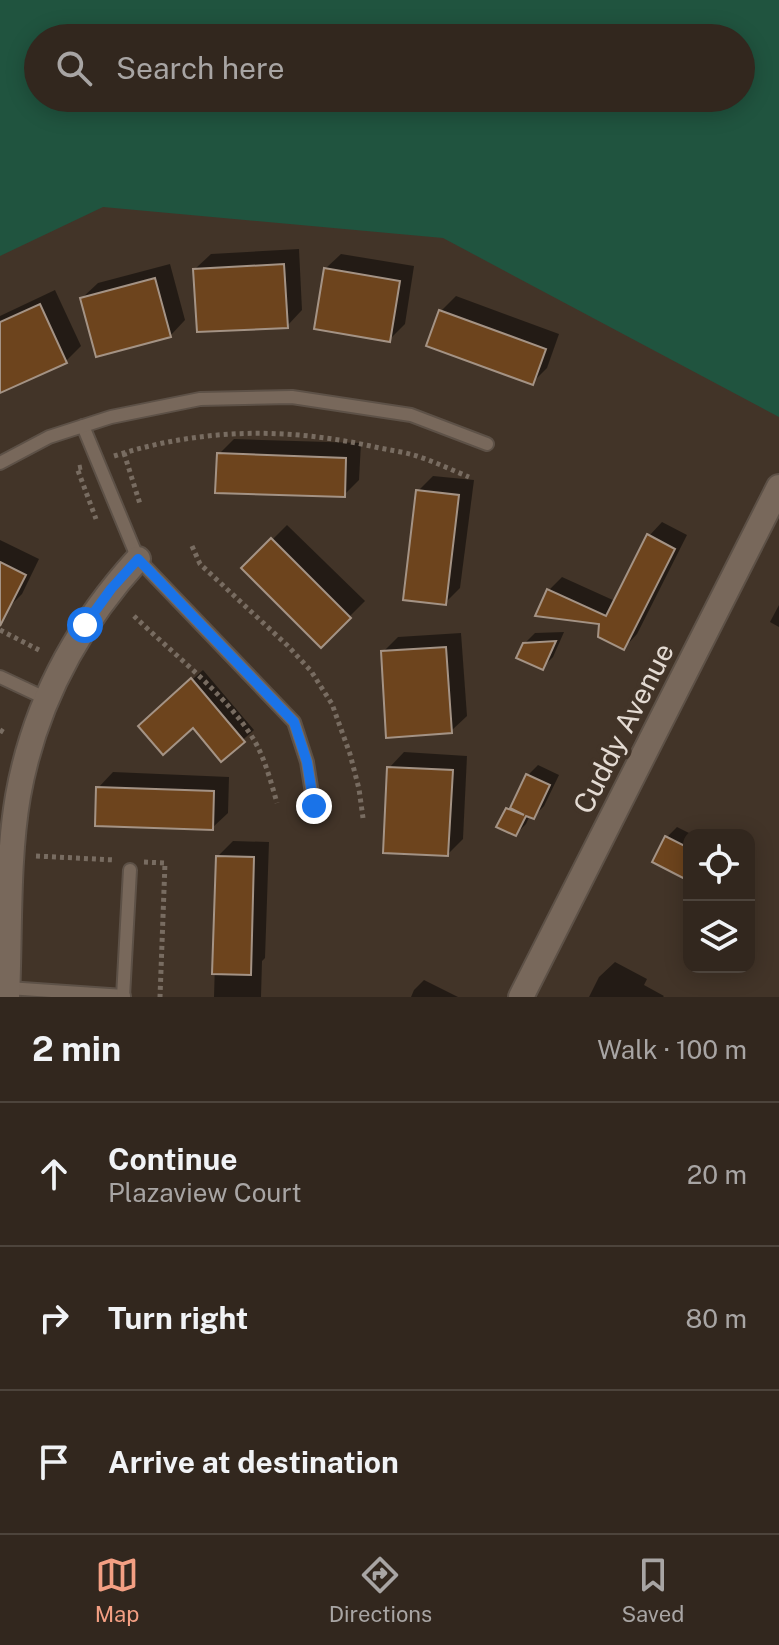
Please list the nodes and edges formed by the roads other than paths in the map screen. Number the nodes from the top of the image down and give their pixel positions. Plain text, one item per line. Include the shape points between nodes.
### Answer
1 (83, 426) junction
2 (487, 444) dead end
3 (0, 463) edge
4 (779, 487) edge
5 (138, 559) junction
6 (0, 677) edge
7 (47, 699) junction
8 (314, 806) dead end
9 (130, 870) dead end
10 (5, 928) edge
11 (8, 993) edge
12 (124, 996) edge
13 (521, 997) edge

1 - 2 lane via 200,399 292,397 411,415
1 - 3 lane
1 - 5 lane
4 - 13 street, Cuddy Avenue
5 - 7 street via 85,625
5 - 8 lane via 294,722
6 - 7 lane
7 - 10 street via 18,795
9 - 12 lane
10 - 11 street
11 - 12 lane

